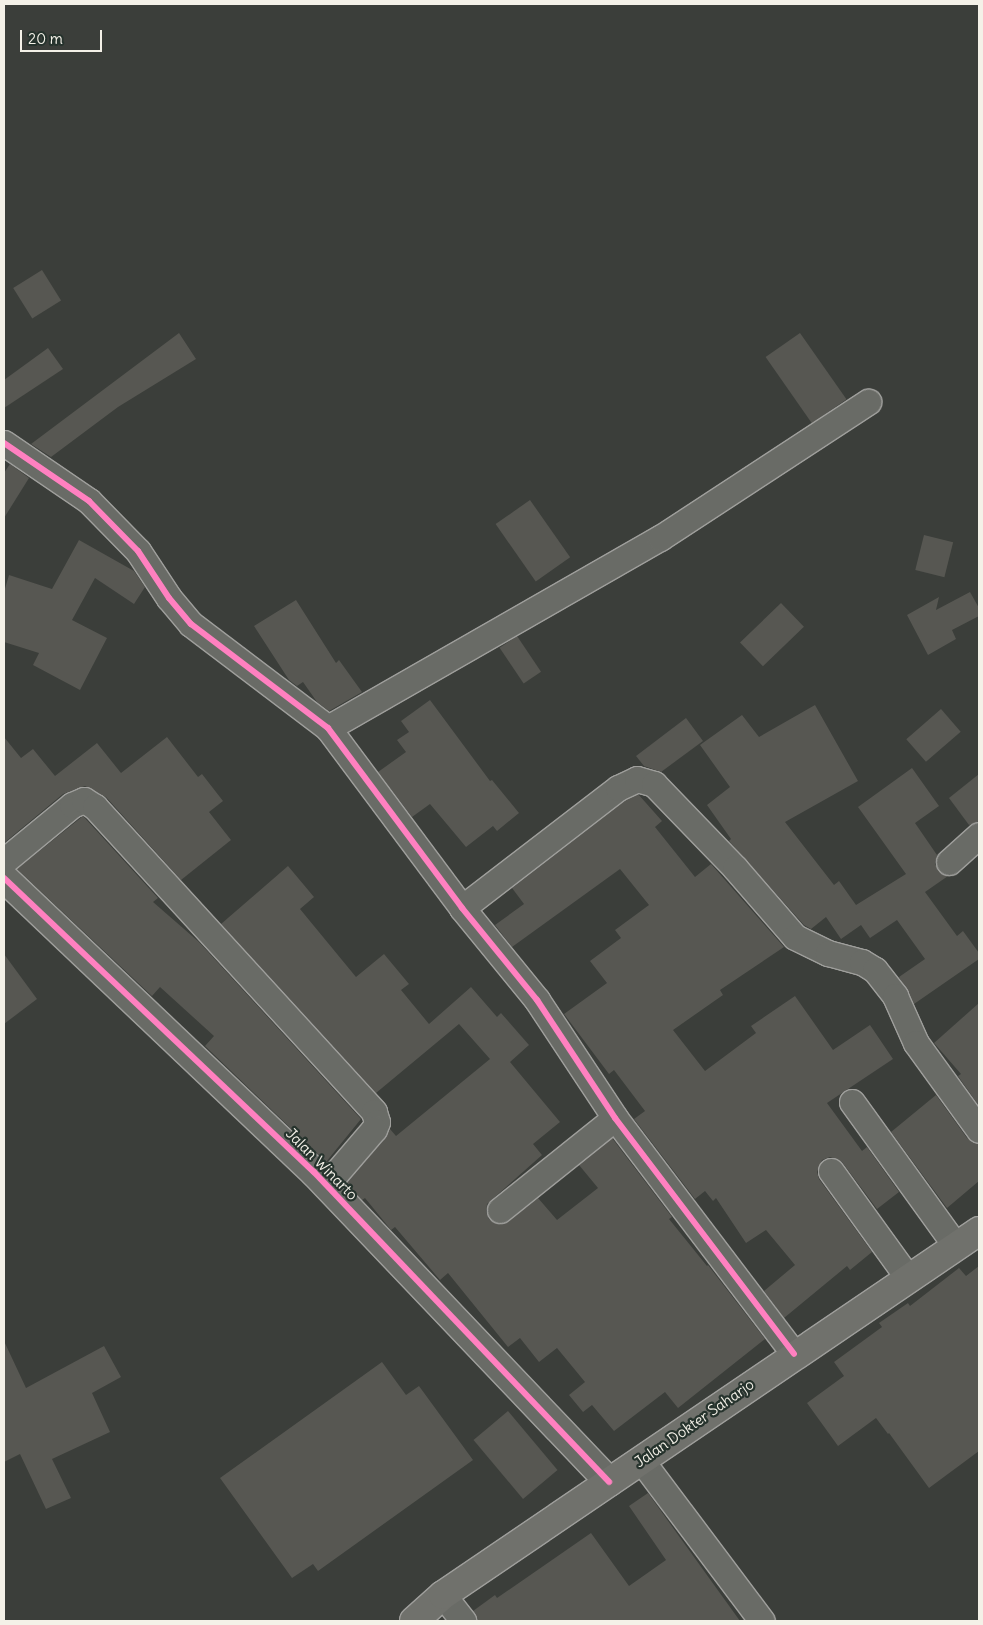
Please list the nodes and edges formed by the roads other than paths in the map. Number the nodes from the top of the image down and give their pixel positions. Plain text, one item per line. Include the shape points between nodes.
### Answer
1 (868, 402) dead end
2 (4, 443) edge
3 (328, 728) junction
4 (979, 835) edge
5 (4, 861) edge
6 (949, 862) dead end
7 (4, 878) edge
8 (462, 908) junction
9 (852, 1102) dead end
10 (615, 1118) junction
11 (979, 1130) edge
12 (831, 1171) dead end
13 (326, 1185) junction
14 (500, 1210) dead end
15 (979, 1231) edge
16 (956, 1246) junction
17 (909, 1279) junction
18 (794, 1354) junction
19 (641, 1460) junction
20 (609, 1482) junction
21 (442, 1595) junction
22 (414, 1621) edge
23 (463, 1621) edge
24 (762, 1621) edge

1 - 3 street via 660,538
2 - 3 street via 89,501 138,551 169,598 191,624
3 - 8 street
4 - 6 street
5 - 13 street via 72,805 84,800 95,807 374,1112 377,1122 374,1129
7 - 13 street, Jalan Winarto
8 - 10 street via 537,1000
8 - 11 street via 618,788 637,779 654,784 735,868 795,937 875,970 895,996 916,1044
9 - 16 street
10 - 14 street
10 - 18 street
12 - 17 street
13 - 20 street, Jalan Winarto
15 - 16 highway, Jalan Dokter Saharjo
16 - 17 highway, Jalan Dokter Saharjo
17 - 18 highway, Jalan Dokter Saharjo
18 - 19 highway, Jalan Dokter Saharjo
19 - 20 highway, Jalan Dokter Saharjo
19 - 24 street
20 - 21 highway, Jalan Dokter Saharjo
21 - 22 highway, Jalan Dokter Saharjo
21 - 23 street

